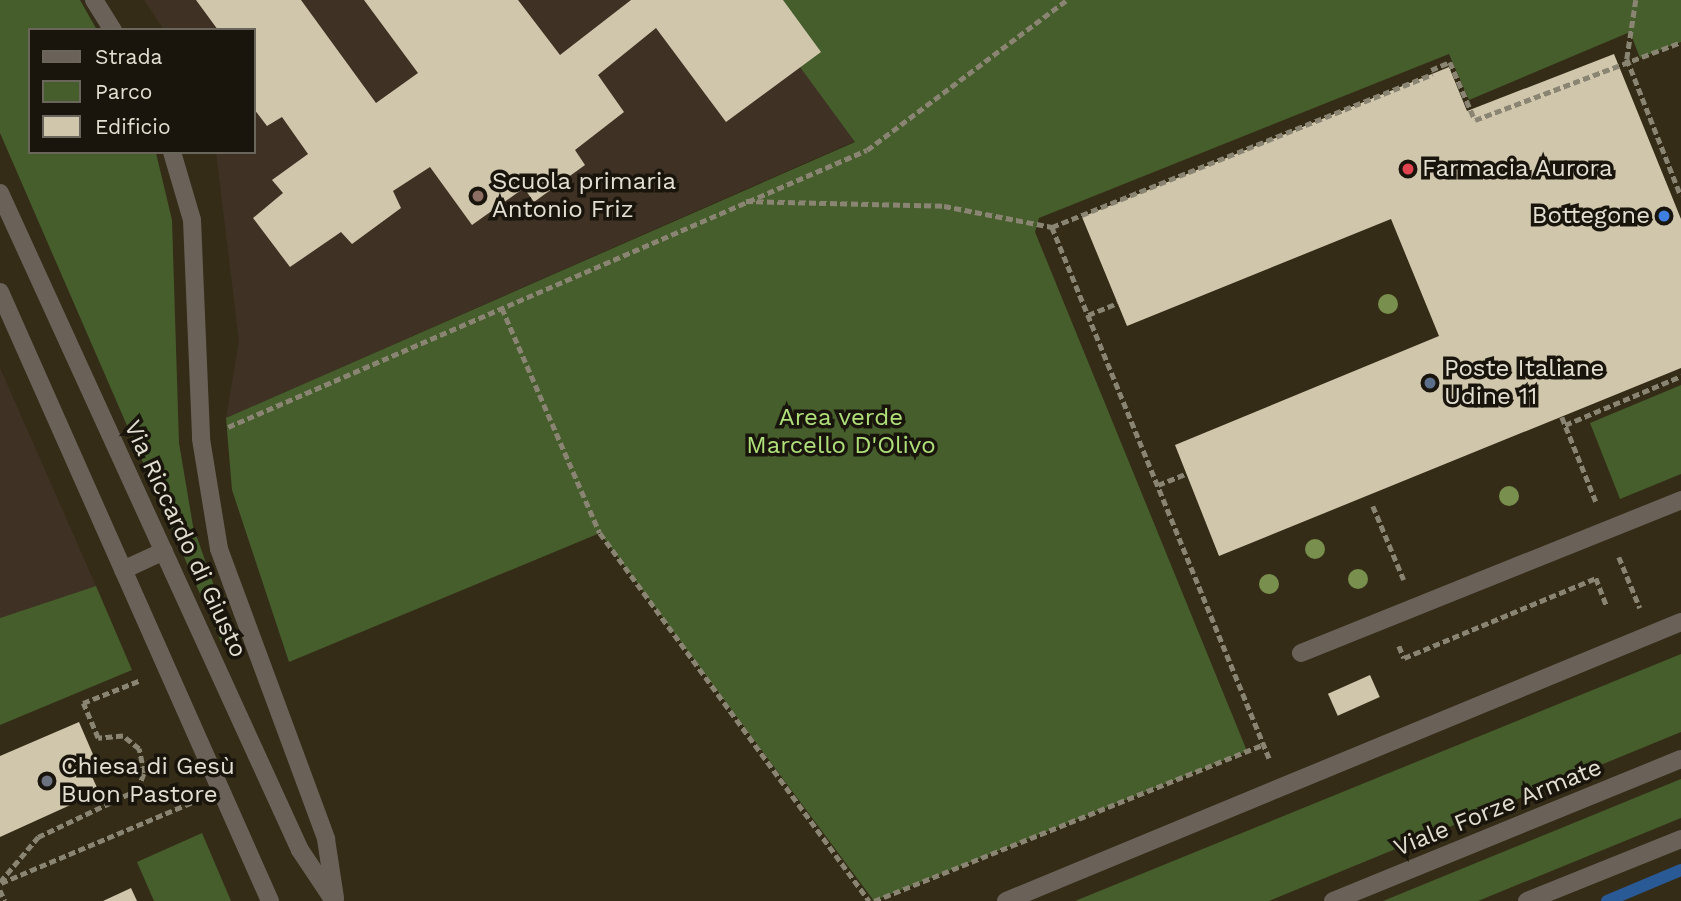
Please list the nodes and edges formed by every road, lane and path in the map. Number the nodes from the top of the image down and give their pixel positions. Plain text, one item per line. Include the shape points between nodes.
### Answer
1 (94, 0) edge
2 (1067, 0) edge
3 (1636, 0) edge
4 (112, 28) edge
5 (1681, 42) edge
6 (1627, 59) junction
7 (173, 154) edge
8 (0, 193) edge
9 (1681, 196) edge
10 (746, 201) junction
11 (1052, 227) junction
12 (0, 292) edge
13 (1118, 303) dead end
14 (502, 308) junction
15 (1088, 315) junction
16 (1681, 376) edge
17 (1562, 416) dead end
18 (1565, 425) junction
19 (218, 432) dead end
20 (1568, 432) dead end
21 (1187, 473) dead end
22 (1158, 485) junction
23 (1681, 500) edge
24 (1373, 506) dead end
25 (164, 551) junction
26 (123, 570) junction
27 (1630, 585) dead end
28 (1409, 590) dead end
29 (1635, 596) dead end
30 (1607, 607) dead end
31 (1681, 622) edge
32 (1395, 636) dead end
33 (1301, 653) dead end
34 (141, 679) dead end
35 (1681, 760) edge
36 (194, 802) dead end
37 (1681, 839) edge
38 (0, 883) edge
39 (0, 890) edge
40 (5, 901) edge
41 (270, 901) edge
42 (335, 901) edge
43 (871, 901) edge
44 (1006, 901) edge
45 (1333, 901) edge
46 (1527, 901) edge

1 - 4 street
2 - 10 path via 867,149
3 - 6 path
5 - 6 path
6 - 9 path
6 - 11 path via 1475,120 1450,62
7 - 42 street, Via Riccardo di Giusto via 192,220 201,439 219,549 326,839
8 - 25 street, Via Riccardo di Giusto
10 - 11 path via 944,206
10 - 14 path
11 - 15 path
12 - 26 street
13 - 15 path
14 - 19 path
14 - 43 path via 600,533
15 - 22 path
16 - 18 path
17 - 18 path
18 - 20 path
21 - 22 path
22 - 43 path via 1264,744
23 - 33 street
24 - 28 path
25 - 26 street
25 - 42 street, Via Riccardo di Giusto via 300,850
26 - 41 street
27 - 29 path
30 - 32 path via 1596,578 1404,657
31 - 44 street
34 - 38 path via 83,703 98,738 123,736 139,749 144,773 136,790 38,837
35 - 45 street, Viale Forze Armate
36 - 38 path
37 - 46 street
39 - 40 path

